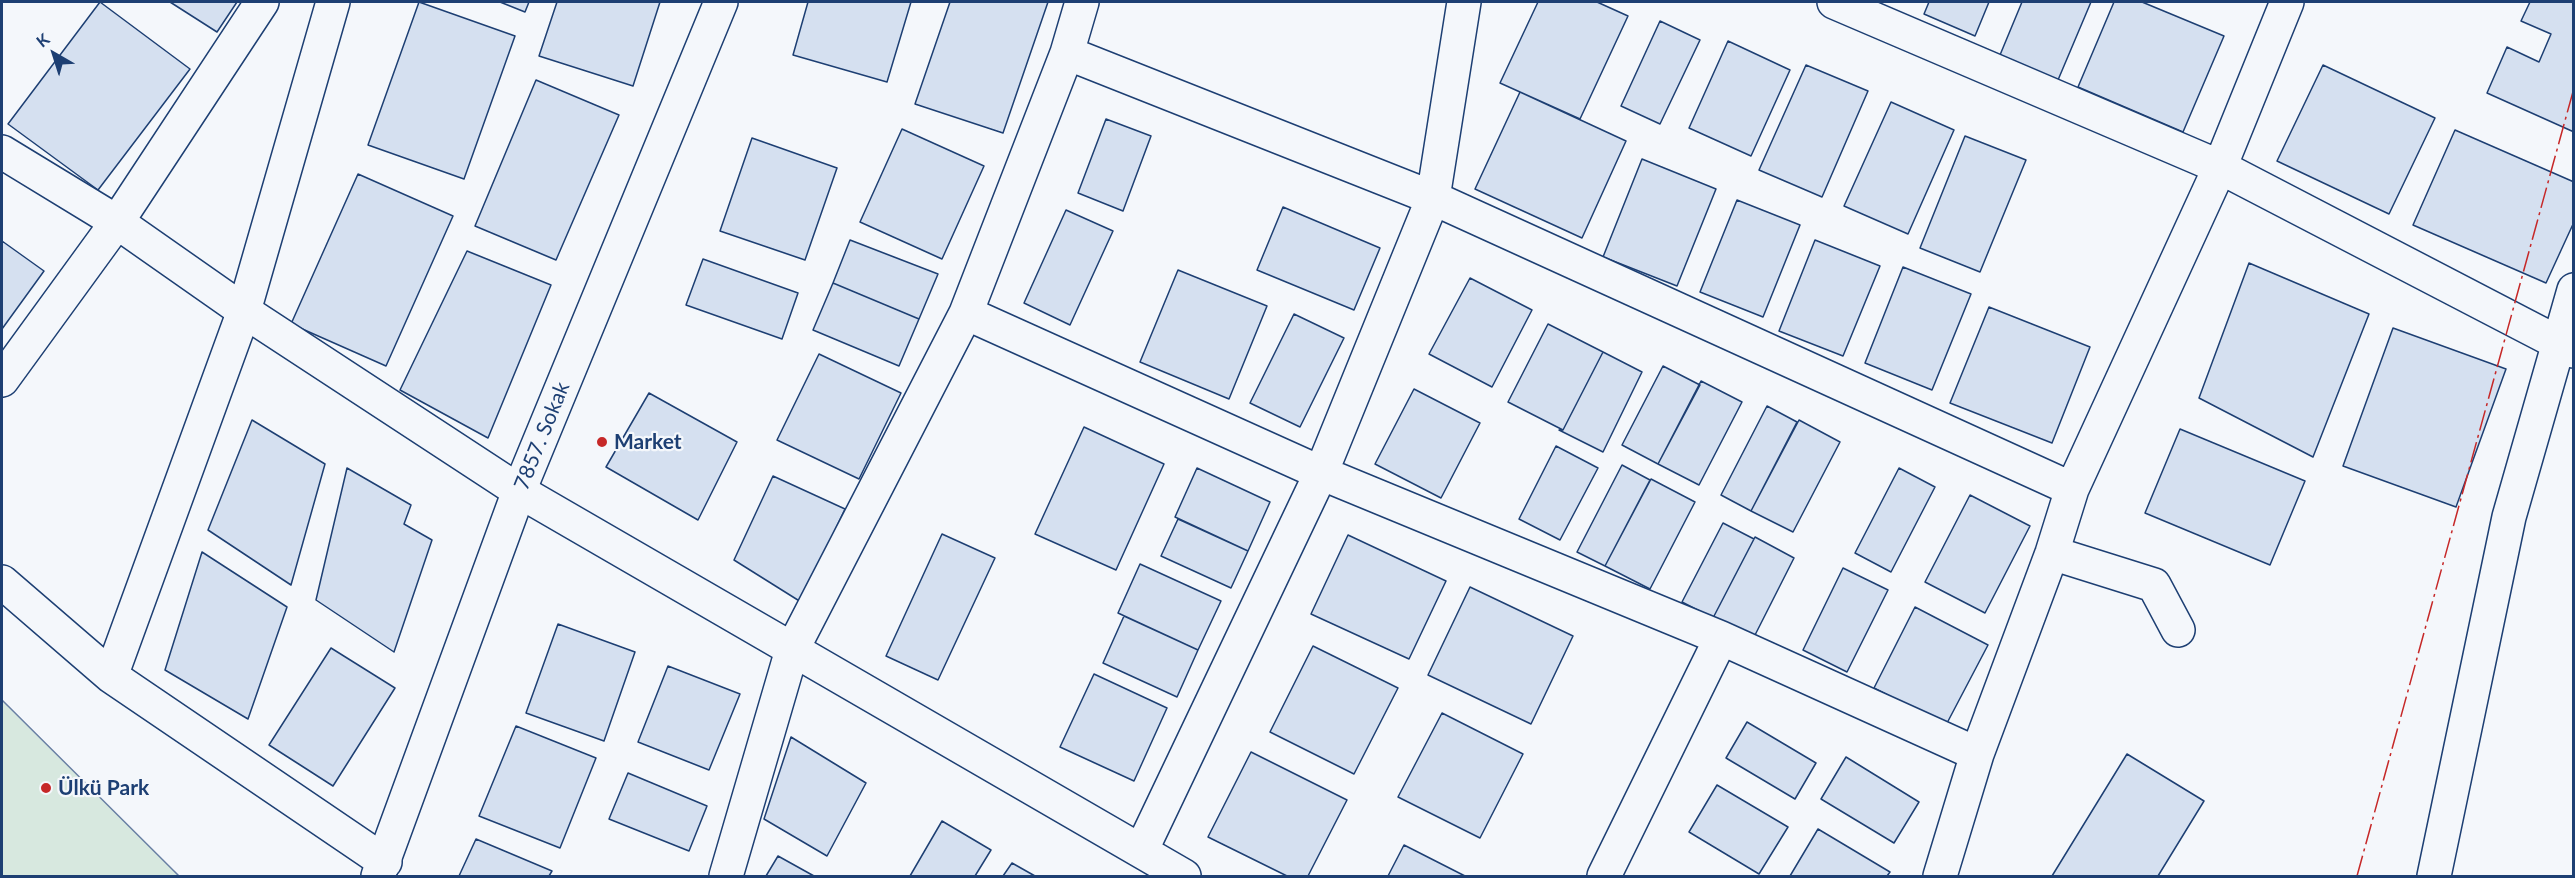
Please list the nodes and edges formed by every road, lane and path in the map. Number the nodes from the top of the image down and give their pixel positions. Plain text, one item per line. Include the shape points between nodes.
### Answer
1 (262, 2) edge
2 (333, 2) edge
3 (722, 2) edge
4 (1082, 2) edge
5 (1464, 2) edge
6 (1834, 2) edge
7 (2287, 2) edge
8 (1067, 53) junction
9 (2, 152) edge
10 (2220, 167) junction
11 (1433, 198) junction
12 (117, 222) junction
13 (2574, 290) edge
14 (244, 311) junction
15 (966, 314) junction
16 (2566, 347) edge
17 (2, 380) edge
18 (1321, 473) junction
19 (2073, 489) junction
20 (519, 491) junction
21 (2052, 553) junction
22 (2, 582) edge
23 (2178, 630) dead end
24 (1721, 638) junction
25 (792, 650) junction
26 (111, 676) junction
27 (1977, 754) junction
28 (1141, 851) junction
29 (382, 869) edge
30 (726, 876) edge
31 (1184, 876) edge
32 (1604, 876) edge
33 (1940, 876) edge
34 (2434, 876) edge

1 - 12 street
2 - 14 street
3 - 20 street, 7857. Sokak
4 - 8 street
5 - 11 street
6 - 10 street
7 - 10 street
8 - 11 street
8 - 15 street
9 - 12 street
10 - 16 street
10 - 19 street
11 - 18 street
11 - 19 street
12 - 14 street
12 - 17 street
13 - 16 street
14 - 20 street
14 - 26 street
15 - 18 street
15 - 25 street
16 - 34 street via 2509,517
18 - 24 street
18 - 28 street
19 - 21 street
20 - 25 street
20 - 29 street, 7857. Sokak
21 - 23 street via 2154,585
21 - 27 street
22 - 26 street
24 - 27 street
24 - 32 street
25 - 28 street
25 - 30 street
26 - 29 street
27 - 33 street
28 - 31 street

